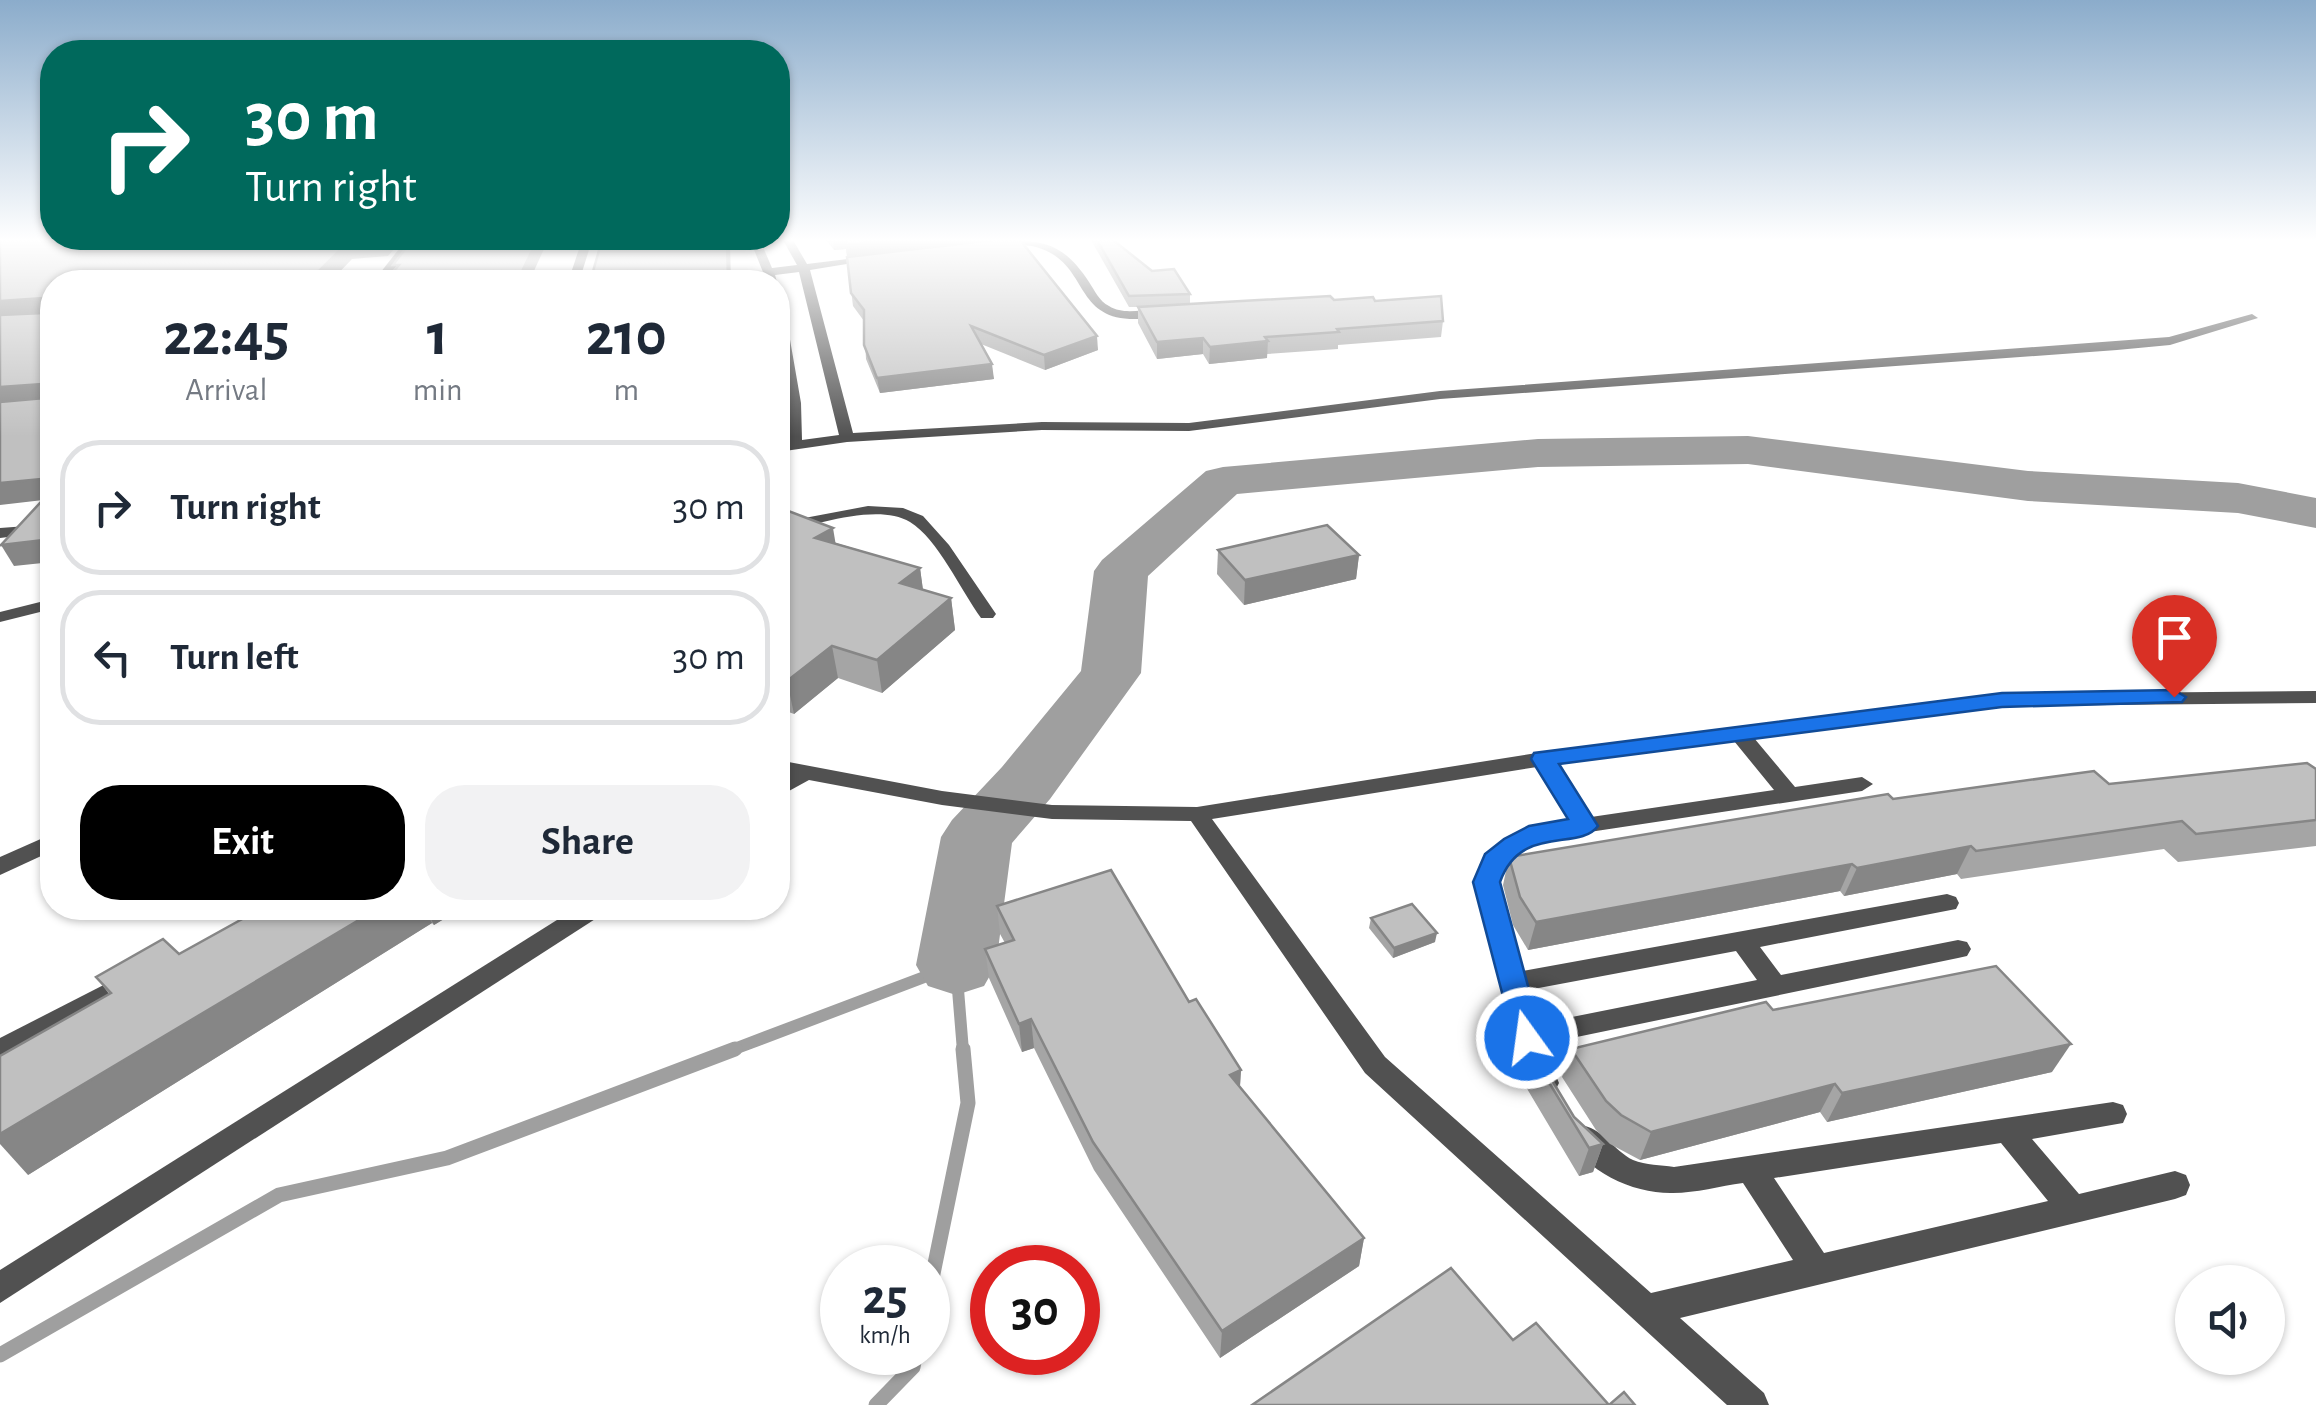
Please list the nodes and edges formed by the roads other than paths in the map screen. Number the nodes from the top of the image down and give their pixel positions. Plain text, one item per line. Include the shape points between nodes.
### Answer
1 (813, 306) edge
2 (1100, 306) edge
3 (1170, 312) edge
4 (790, 313) edge
5 (815, 314) junction
6 (2252, 318) dead end
7 (790, 380) edge
8 (847, 438) junction
9 (795, 446) junction
10 (790, 447) edge
11 (790, 526) edge
12 (27, 531) edge
13 (0, 533) edge
14 (40, 607) edge
15 (987, 614) dead end
16 (0, 617) edge
17 (2316, 698) edge
18 (1738, 733) junction
19 (1543, 759) junction
20 (790, 770) edge
21 (804, 773) junction
22 (790, 782) edge
23 (1862, 784) dead end
24 (1790, 794) junction
25 (1196, 814) junction
26 (1585, 826) junction
27 (40, 848) edge
28 (0, 867) edge
29 (1947, 903) dead end
30 (575, 920) edge
31 (1742, 941) junction
32 (1958, 950) dead end
33 (150, 970) edge
34 (1514, 983) junction
35 (1776, 987) junction
36 (1527, 1038) junction
37 (0, 1052) edge
38 (2113, 1114) dead end
39 (2007, 1130) junction
40 (1750, 1168) junction
41 (2175, 1185) dead end
42 (2074, 1209) junction
43 (1817, 1270) junction
44 (0, 1288) edge
45 (1646, 1310) junction
46 (1752, 1405) edge

1 - 5 street
2 - 3 street via 1132,316
4 - 5 street
5 - 8 street
6 - 8 street via 2170,341 1440,395 1189,427 1042,426
7 - 9 street
8 - 9 street
9 - 10 street
11 - 15 street via 861,512 895,511 918,520
12 - 13 street
14 - 16 street
17 - 18 street via 2002,700
18 - 19 street
18 - 24 street
19 - 25 street
19 - 26 street
20 - 21 street
21 - 22 street
21 - 25 street via 1052,812
23 - 24 street
24 - 26 street
25 - 45 street via 1374,1065
26 - 34 street via 1538,832 1494,861 1486,882
27 - 28 street
29 - 31 street
30 - 44 street
31 - 34 street
31 - 35 street
32 - 35 street
33 - 37 street
34 - 36 street
35 - 36 street
36 - 40 street via 1554,1100 1610,1164 1637,1178 1674,1180
38 - 39 street
39 - 40 street
39 - 42 street
40 - 43 street
41 - 42 street
42 - 43 street
43 - 45 street
45 - 46 street

